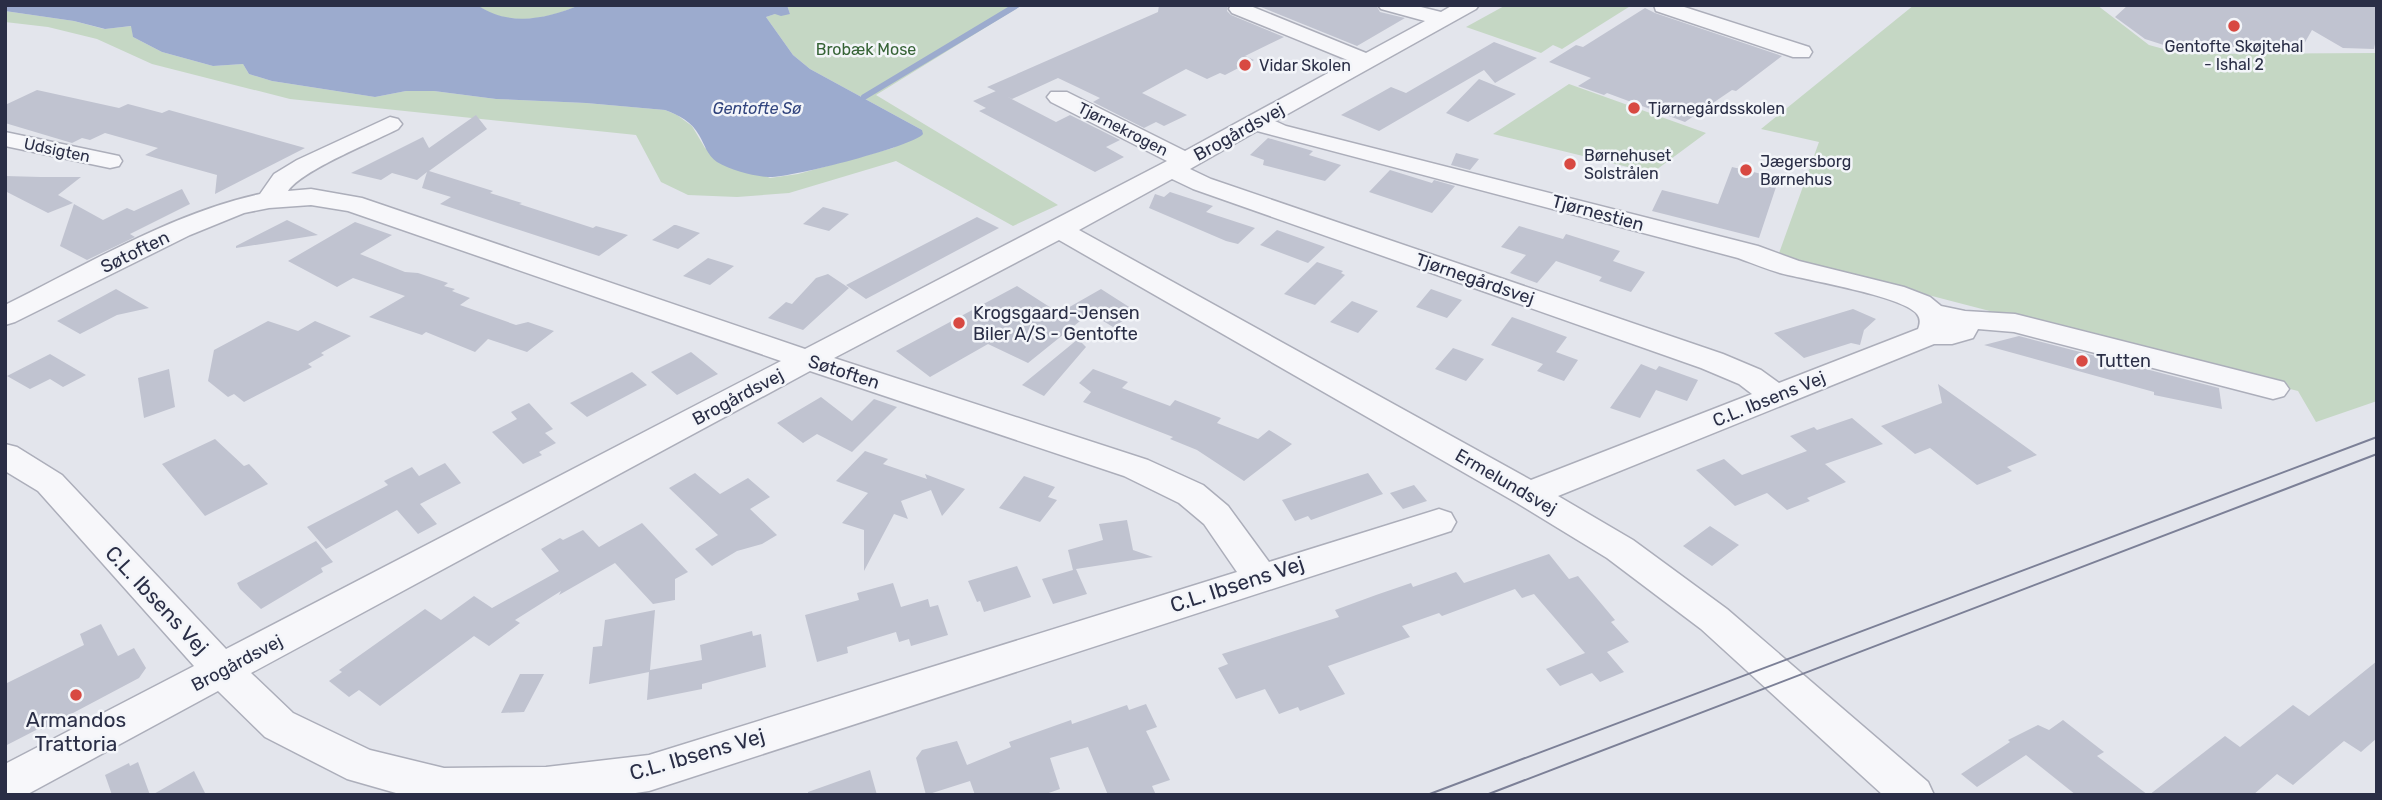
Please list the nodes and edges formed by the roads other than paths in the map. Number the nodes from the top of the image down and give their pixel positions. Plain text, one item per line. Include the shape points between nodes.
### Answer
1 (1388, 5) edge
2 (1469, 5) edge
3 (1664, 5) edge
4 (1682, 5) edge
5 (1238, 9) dead end
6 (1443, 19) junction
7 (1747, 26) dead end
8 (1801, 52) dead end
9 (1368, 61) junction
10 (1059, 97) dead end
11 (1256, 122) junction
12 (390, 124) dead end
13 (5, 139) edge
14 (110, 161) dead end
15 (1179, 165) junction
16 (269, 200) junction
17 (1058, 229) junction
18 (5, 316) edge
19 (1944, 327) junction
20 (807, 360) junction
21 (2273, 389) dead end
22 (1775, 396) junction
23 (5, 456) edge
24 (1529, 494) junction
25 (1439, 522) dead end
26 (1260, 576) junction
27 (222, 671) junction
28 (5, 785) edge
29 (1913, 795) edge

1 - 6 street
2 - 6 street, Brogårdsvej
3 - 8 street
4 - 7 street
5 - 9 street
6 - 9 street, Brogårdsvej
9 - 11 street, Brogårdsvej
10 - 15 street, Tjørnekrogen
11 - 15 street, Brogårdsvej
11 - 19 street, Tjørnestien via 1901,296 1924,304
12 - 16 street via 306,165 283,180
13 - 14 street, Udsigten
15 - 17 street, Brogårdsvej
15 - 22 street, Tjørnegårdsvej via 1202,184 1712,361 1750,377
16 - 18 street, Søtoften via 236,207 181,229
16 - 20 street, Søtoften via 311,197 354,204
17 - 20 street, Brogårdsvej
17 - 24 street, Ermelundsvej
19 - 21 street via 1997,320 2015,323
19 - 22 street, C.L. Ibsens Vej
20 - 26 street, Søtoften via 1136,468 1191,494 1216,516
20 - 27 street, Brogårdsvej
22 - 24 street, C.L. Ibsens Vej
23 - 27 street, C.L. Ibsens Vej via 50,484
24 - 29 street, Ermelundsvej via 1620,550 1714,619
25 - 26 street, C.L. Ibsens Vej
26 - 27 street, C.L. Ibsens Vej via 649,773 546,786 444,787 362,766 279,725
27 - 28 street, Brogårdsvej

